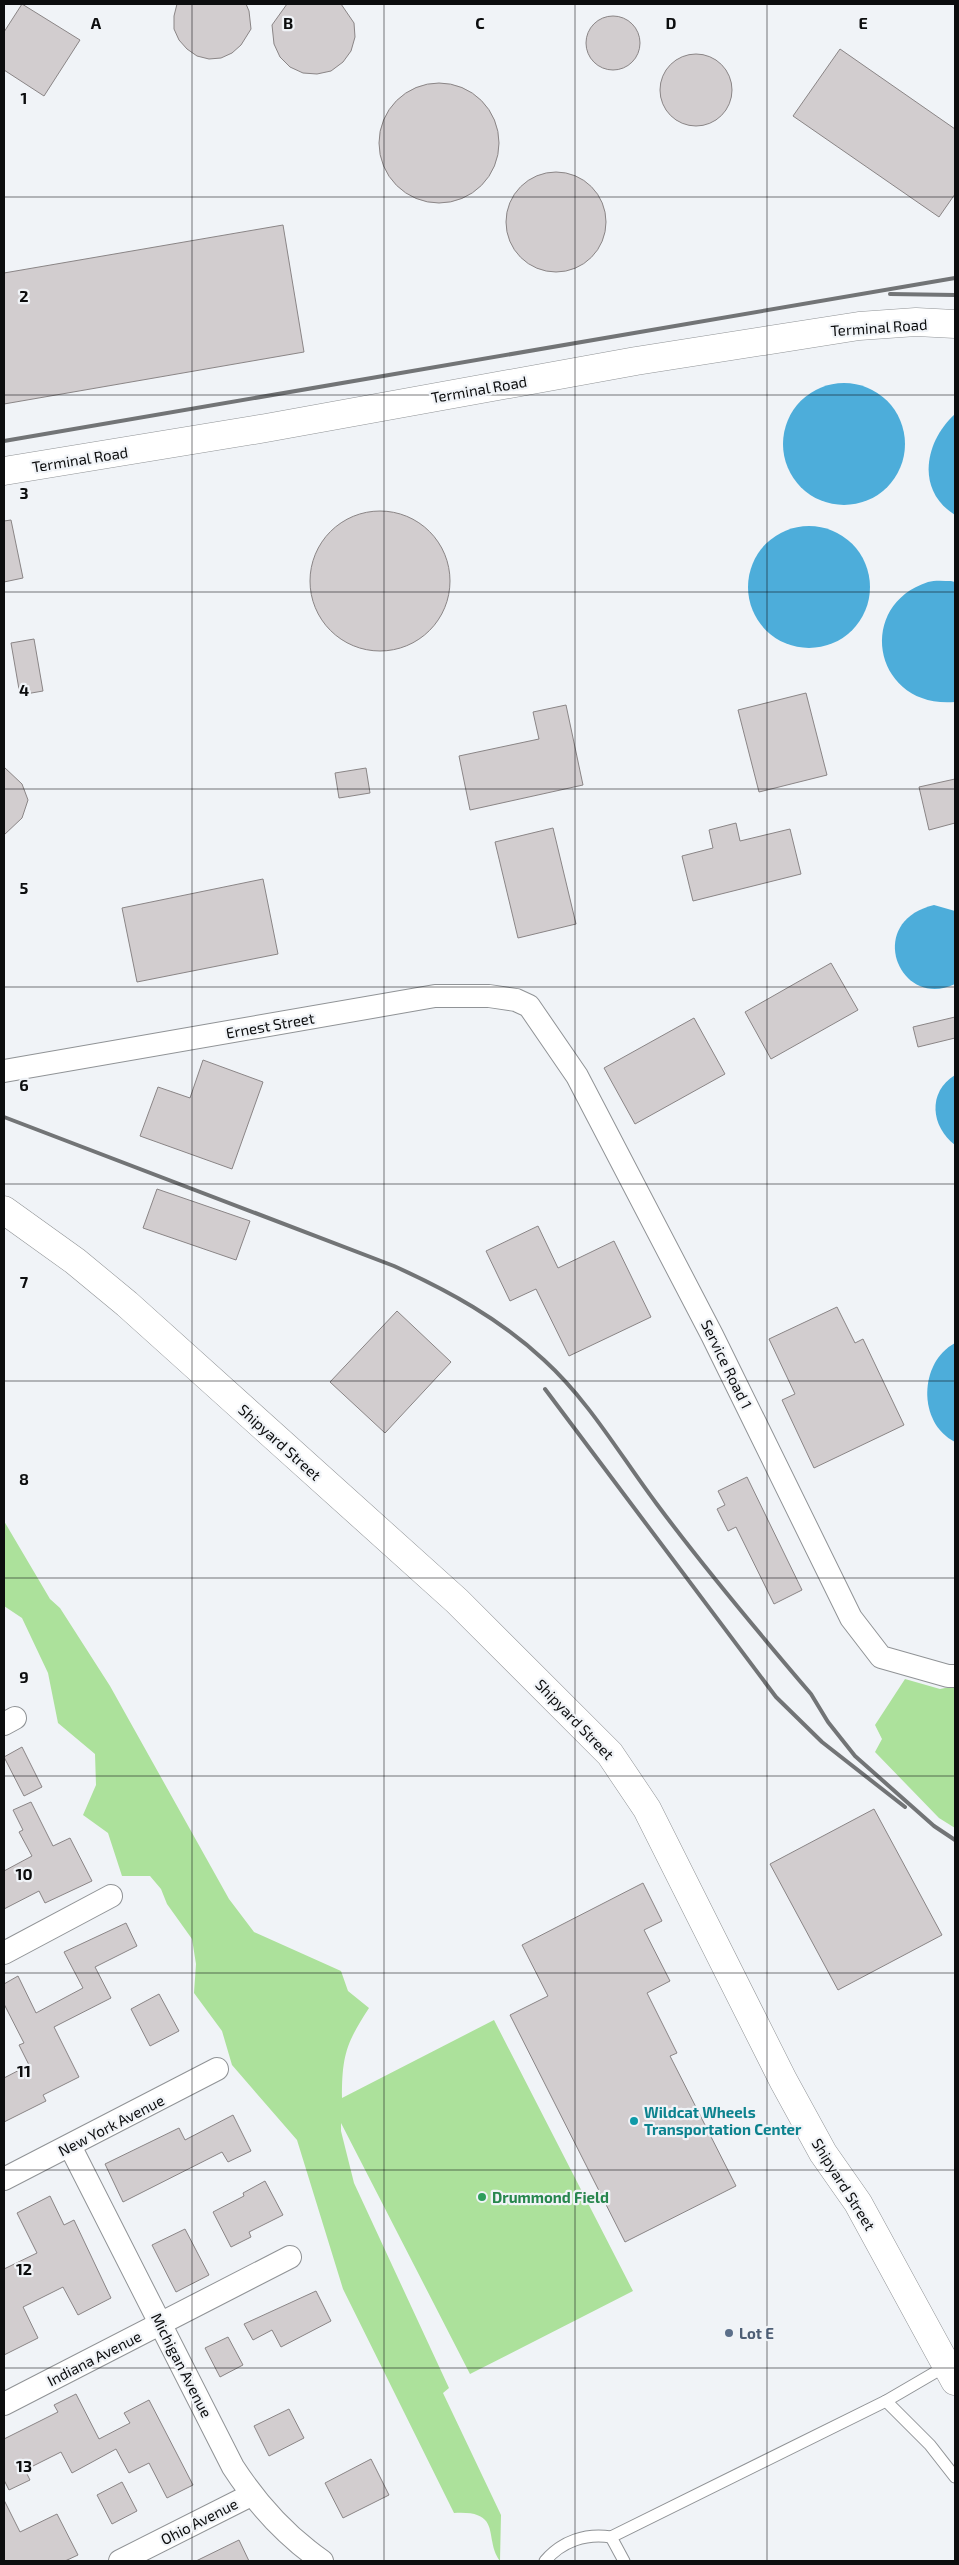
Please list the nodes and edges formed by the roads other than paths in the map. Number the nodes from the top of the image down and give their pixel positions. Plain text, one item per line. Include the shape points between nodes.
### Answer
1 (955, 324) edge
2 (4, 471) edge
3 (534, 1012) joint
4 (4, 1071) edge
5 (4, 1210) edge
6 (952, 1676) edge
7 (111, 1896) dead end
8 (4, 1953) edge
9 (218, 2069) dead end
10 (70, 2146) junction
11 (4, 2179) edge
12 (290, 2257) dead end
13 (161, 2324) junction
14 (951, 2374) edge
15 (886, 2401) junction
16 (4, 2404) edge
17 (955, 2477) edge
18 (251, 2495) junction
19 (612, 2537) junction
20 (120, 2561) edge
21 (322, 2561) edge
22 (545, 2561) edge
23 (624, 2561) edge

1 - 2 street, Terminal Road via 916,322 830,330 636,360 266,428
3 - 4 street, Ernest Street via 516,1000 489,996 435,996
3 - 6 street, Service Road 1 via 577,1076 611,1137 851,1618 881,1657
5 - 14 street, Shipyard Street via 75,1261 127,1304 457,1601 610,1754 647,1809 818,2145 858,2203
7 - 8 street
9 - 10 street, New York Avenue
10 - 11 street, New York Avenue
10 - 13 street, Michigan Avenue
12 - 13 street, Indiana Avenue
13 - 16 street, Indiana Avenue
13 - 18 street, Michigan Avenue via 233,2467
14 - 15 lane
15 - 17 lane via 930,2445
15 - 19 lane
18 - 20 street, Ohio Avenue
18 - 21 street, Michigan Avenue via 276,2523
19 - 22 lane via 599,2535 570,2540
19 - 23 lane

